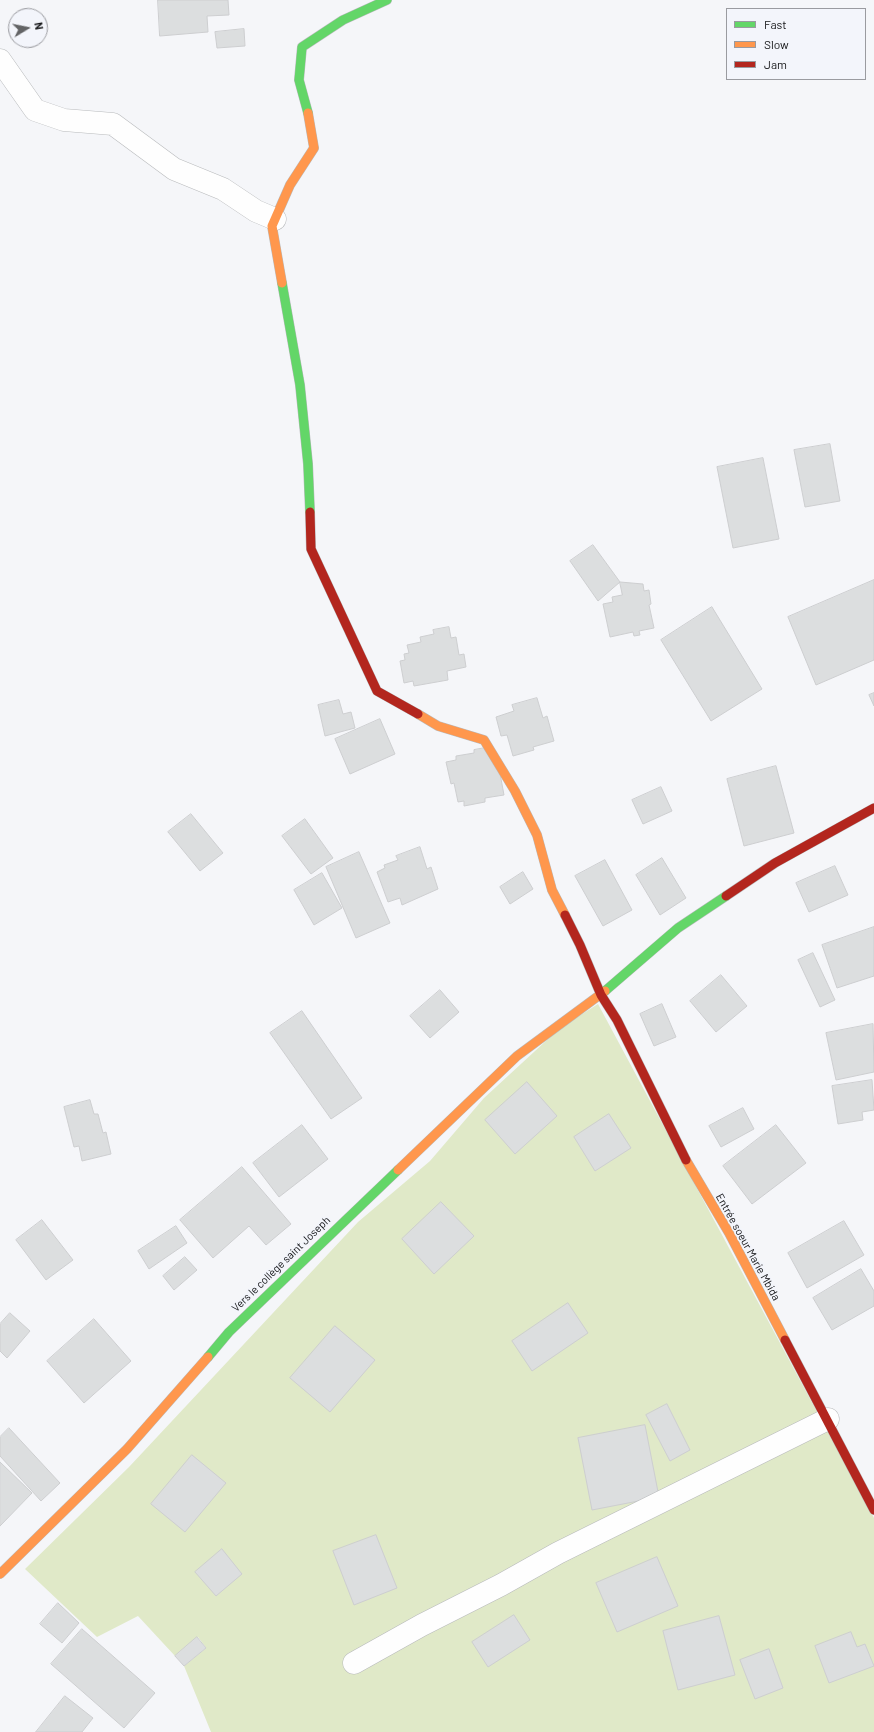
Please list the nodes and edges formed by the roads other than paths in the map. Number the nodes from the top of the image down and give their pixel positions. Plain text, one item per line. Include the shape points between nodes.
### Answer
1 (386, 0) edge
2 (0, 60) edge
3 (275, 220) junction
4 (874, 808) edge
5 (601, 995) junction
6 (828, 1419) junction
7 (874, 1510) edge
8 (0, 1574) edge
9 (354, 1663) dead end

1 - 3 street via 368,6 323,31 302,47 299,80 309,116 314,148 290,185
2 - 3 street via 34,110 64,120 113,124 174,169 223,189
3 - 5 street, Entrée soeur Marie Mbida via 272,226 300,385 308,464 311,548 377,691 438,726 484,740 515,791 537,835 552,890 580,945
4 - 5 street, Vers le collège saint Joseph via 775,863 678,928
5 - 6 street, Entrée soeur Marie Mbida via 617,1020 682,1154 729,1234
5 - 8 street, Vers le collège saint Joseph via 517,1056 228,1332 127,1449
6 - 7 street, Entrée soeur Marie Mbida
6 - 9 street via 558,1553

